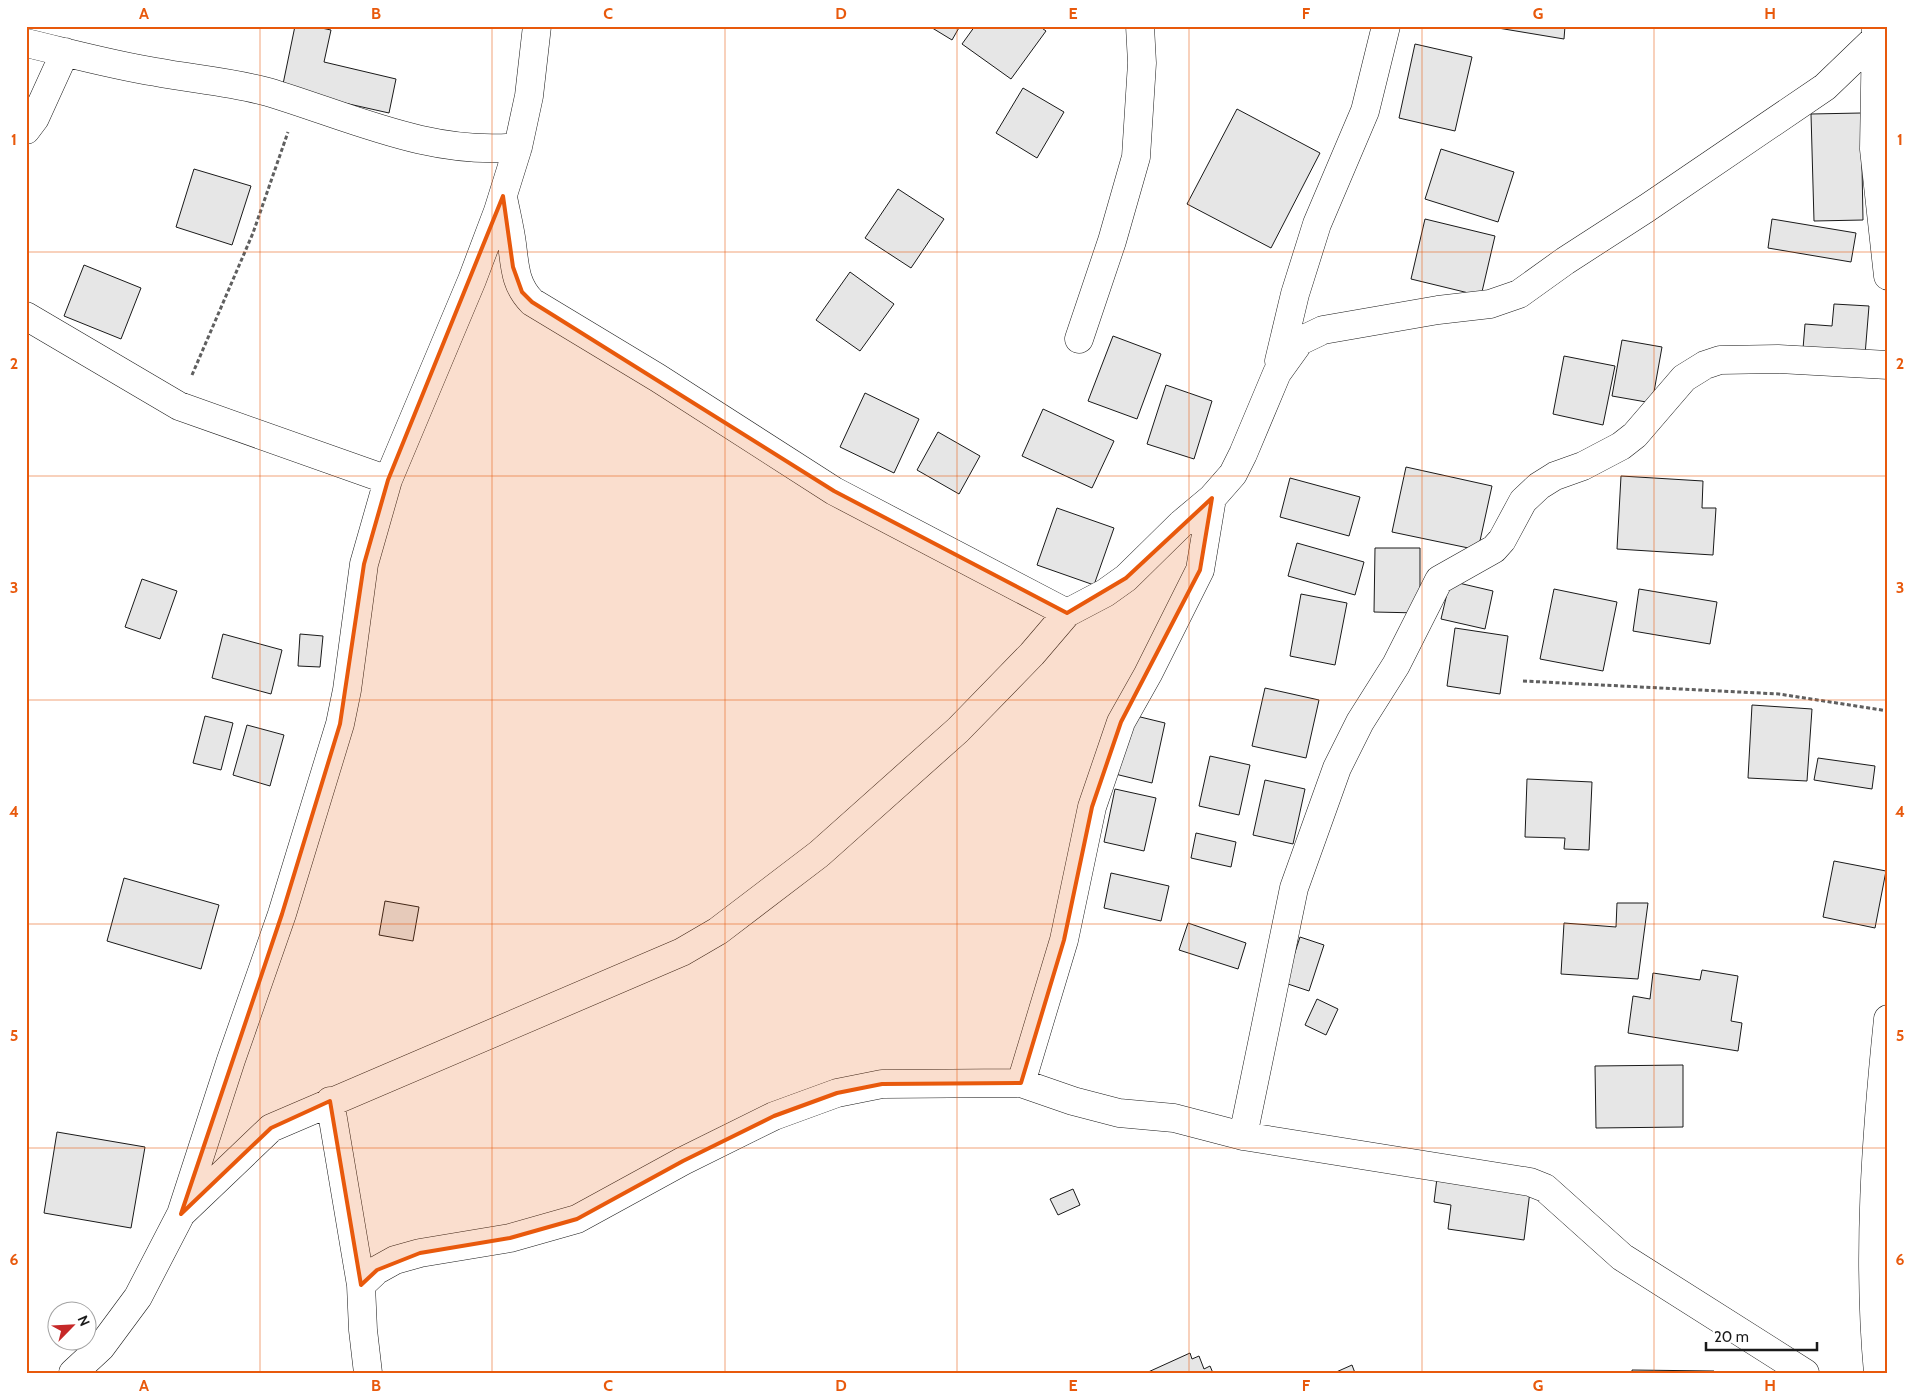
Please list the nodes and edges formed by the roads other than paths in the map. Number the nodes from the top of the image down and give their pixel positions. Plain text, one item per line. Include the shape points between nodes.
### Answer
1 (536, 26) edge
2 (1140, 26) edge
3 (1386, 26) edge
4 (1876, 32) edge
5 (26, 43) edge
6 (65, 52) junction
7 (26, 130) edge
8 (518, 147) junction
9 (503, 196) junction
10 (1888, 276) edge
11 (26, 316) edge
12 (1079, 339) dead end
13 (1888, 364) edge
14 (1277, 373) junction
15 (388, 480) junction
16 (1212, 498) junction
17 (1067, 613) junction
18 (1888, 1019) edge
19 (1021, 1083) junction
20 (330, 1101) junction
21 (1243, 1136) junction
22 (181, 1214) junction
23 (361, 1285) junction
24 (363, 1330) junction
25 (74, 1373) edge
26 (348, 1373) edge
27 (368, 1373) edge
28 (1805, 1373) edge
29 (1878, 1373) edge

1 - 8 street via 530,96
2 - 12 street via 1142,64 1136,157
3 - 14 street via 1365,111 1317,224 1295,294
4 - 10 street via 1874,149
4 - 14 street via 1825,87 1519,294 1490,304 1323,330 1300,341
5 - 6 street
6 - 7 street via 35,118
6 - 8 street via 131,68 267,92 439,145 488,150
8 - 9 street
9 - 15 street
9 - 17 street via 514,267 522,292 532,302 834,491
11 - 15 street via 179,406
13 - 21 street via 1778,359 1720,360 1705,365 1684,378 1635,435 1621,446 1539,486 1523,501 1494,549 1438,580 1396,665 1360,722 1337,768 1294,888
14 - 16 street via 1244,454 1233,474
15 - 22 street via 364,564 340,724 282,914
16 - 17 street via 1126,578
16 - 19 street via 1200,570 1120,722 1097,790 1064,940
17 - 20 street via 958,730 879,802 820,854 718,931 673,956
18 - 29 street via 1873,1184
19 - 21 street via 1119,1113 1174,1118
19 - 23 street via 882,1084 837,1093 774,1116 577,1219 510,1238 395,1260 377,1270
20 - 22 street via 271,1128
20 - 23 street
21 - 28 street via 1530,1182 1545,1188 1622,1257
22 - 25 street via 138,1297 101,1347
23 - 24 street
24 - 26 street
24 - 27 street

